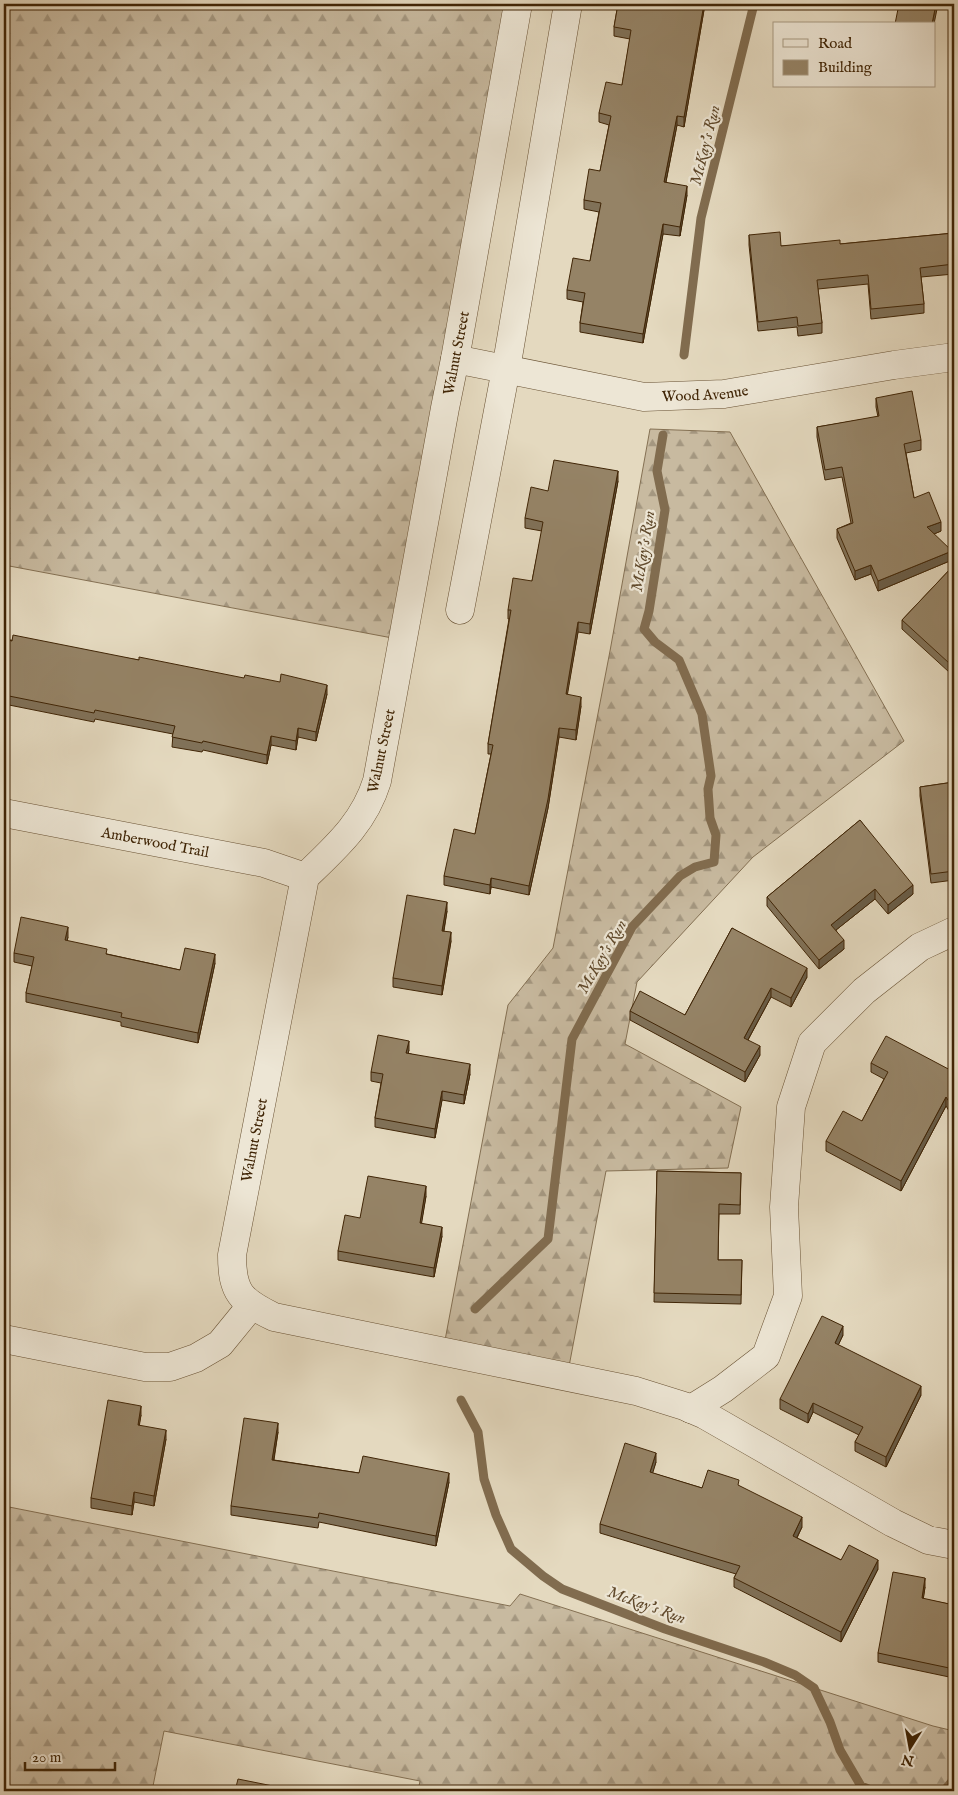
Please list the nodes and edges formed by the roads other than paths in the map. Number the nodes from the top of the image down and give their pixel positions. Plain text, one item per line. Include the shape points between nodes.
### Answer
1 (518, 4) edge
2 (568, 4) edge
3 (954, 357) edge
4 (455, 358) junction
5 (506, 369) junction
6 (460, 610) dead end
7 (4, 813) edge
8 (305, 877) junction
9 (954, 931) edge
10 (252, 1306) junction
11 (4, 1339) edge
12 (691, 1409) junction
13 (954, 1545) edge

1 - 4 street, Walnut Street
2 - 5 street
3 - 5 street, Wood Avenue via 724,394 644,397
4 - 5 street, Wood Avenue
4 - 8 street, Walnut Street via 378,781 372,798 349,834
5 - 6 street
7 - 8 street, Amberwood Trail via 264,863
8 - 10 street, Walnut Street via 232,1255 236,1288
9 - 12 street via 920,947 864,990 812,1043 791,1107 784,1207 788,1296 766,1356
10 - 11 street via 220,1344 196,1358 170,1367 145,1367
10 - 12 street, Walnut Street via 274,1317 636,1391
12 - 13 street, Walnut Street via 893,1523 928,1540

